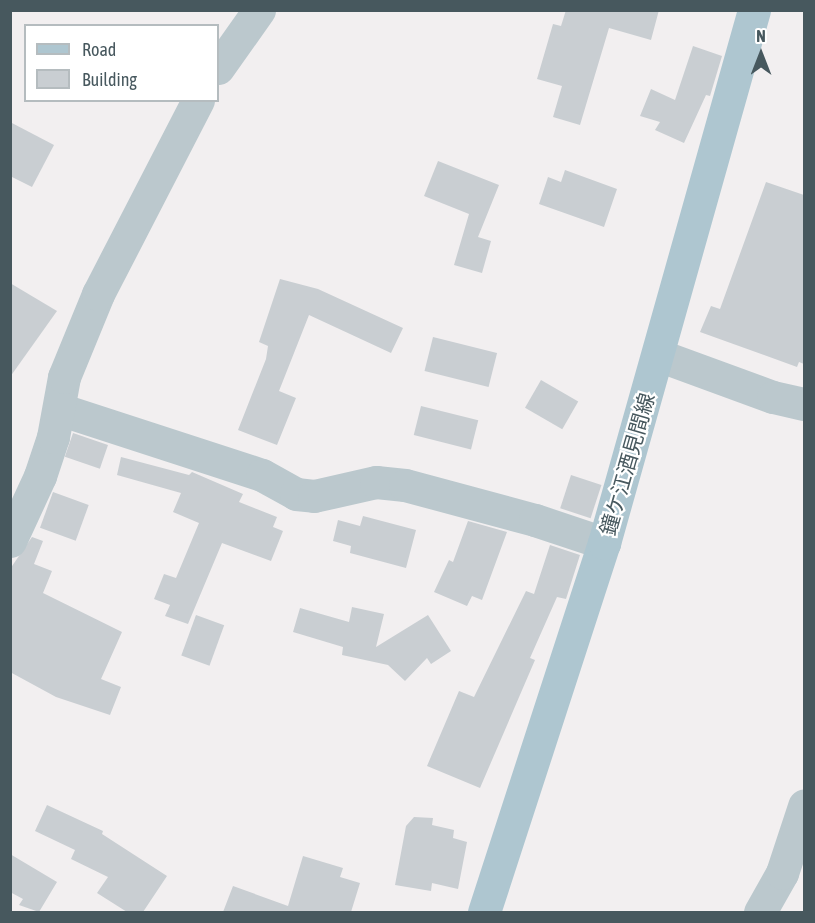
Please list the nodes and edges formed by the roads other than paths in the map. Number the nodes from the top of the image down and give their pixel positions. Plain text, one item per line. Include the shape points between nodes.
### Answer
1 (259, 10) edge
2 (754, 10) edge
3 (219, 67) edge
4 (197, 102) edge
5 (658, 355) junction
6 (804, 404) edge
7 (59, 409) junction
8 (10, 541) edge
9 (604, 543) junction
10 (804, 806) edge
11 (793, 879) edge
12 (483, 912) edge
13 (760, 912) edge

1 - 3 street
2 - 5 main road, 鐘ケ江酒見間線
4 - 7 street via 98,294 64,377
5 - 6 street via 773,397
5 - 9 main road, 鐘ケ江酒見間線
7 - 8 street via 40,476
7 - 9 street via 240,467 296,494 314,496 376,482 405,485
9 - 12 main road, 鐘ケ江酒見間線 via 543,739
10 - 11 street
11 - 13 street

